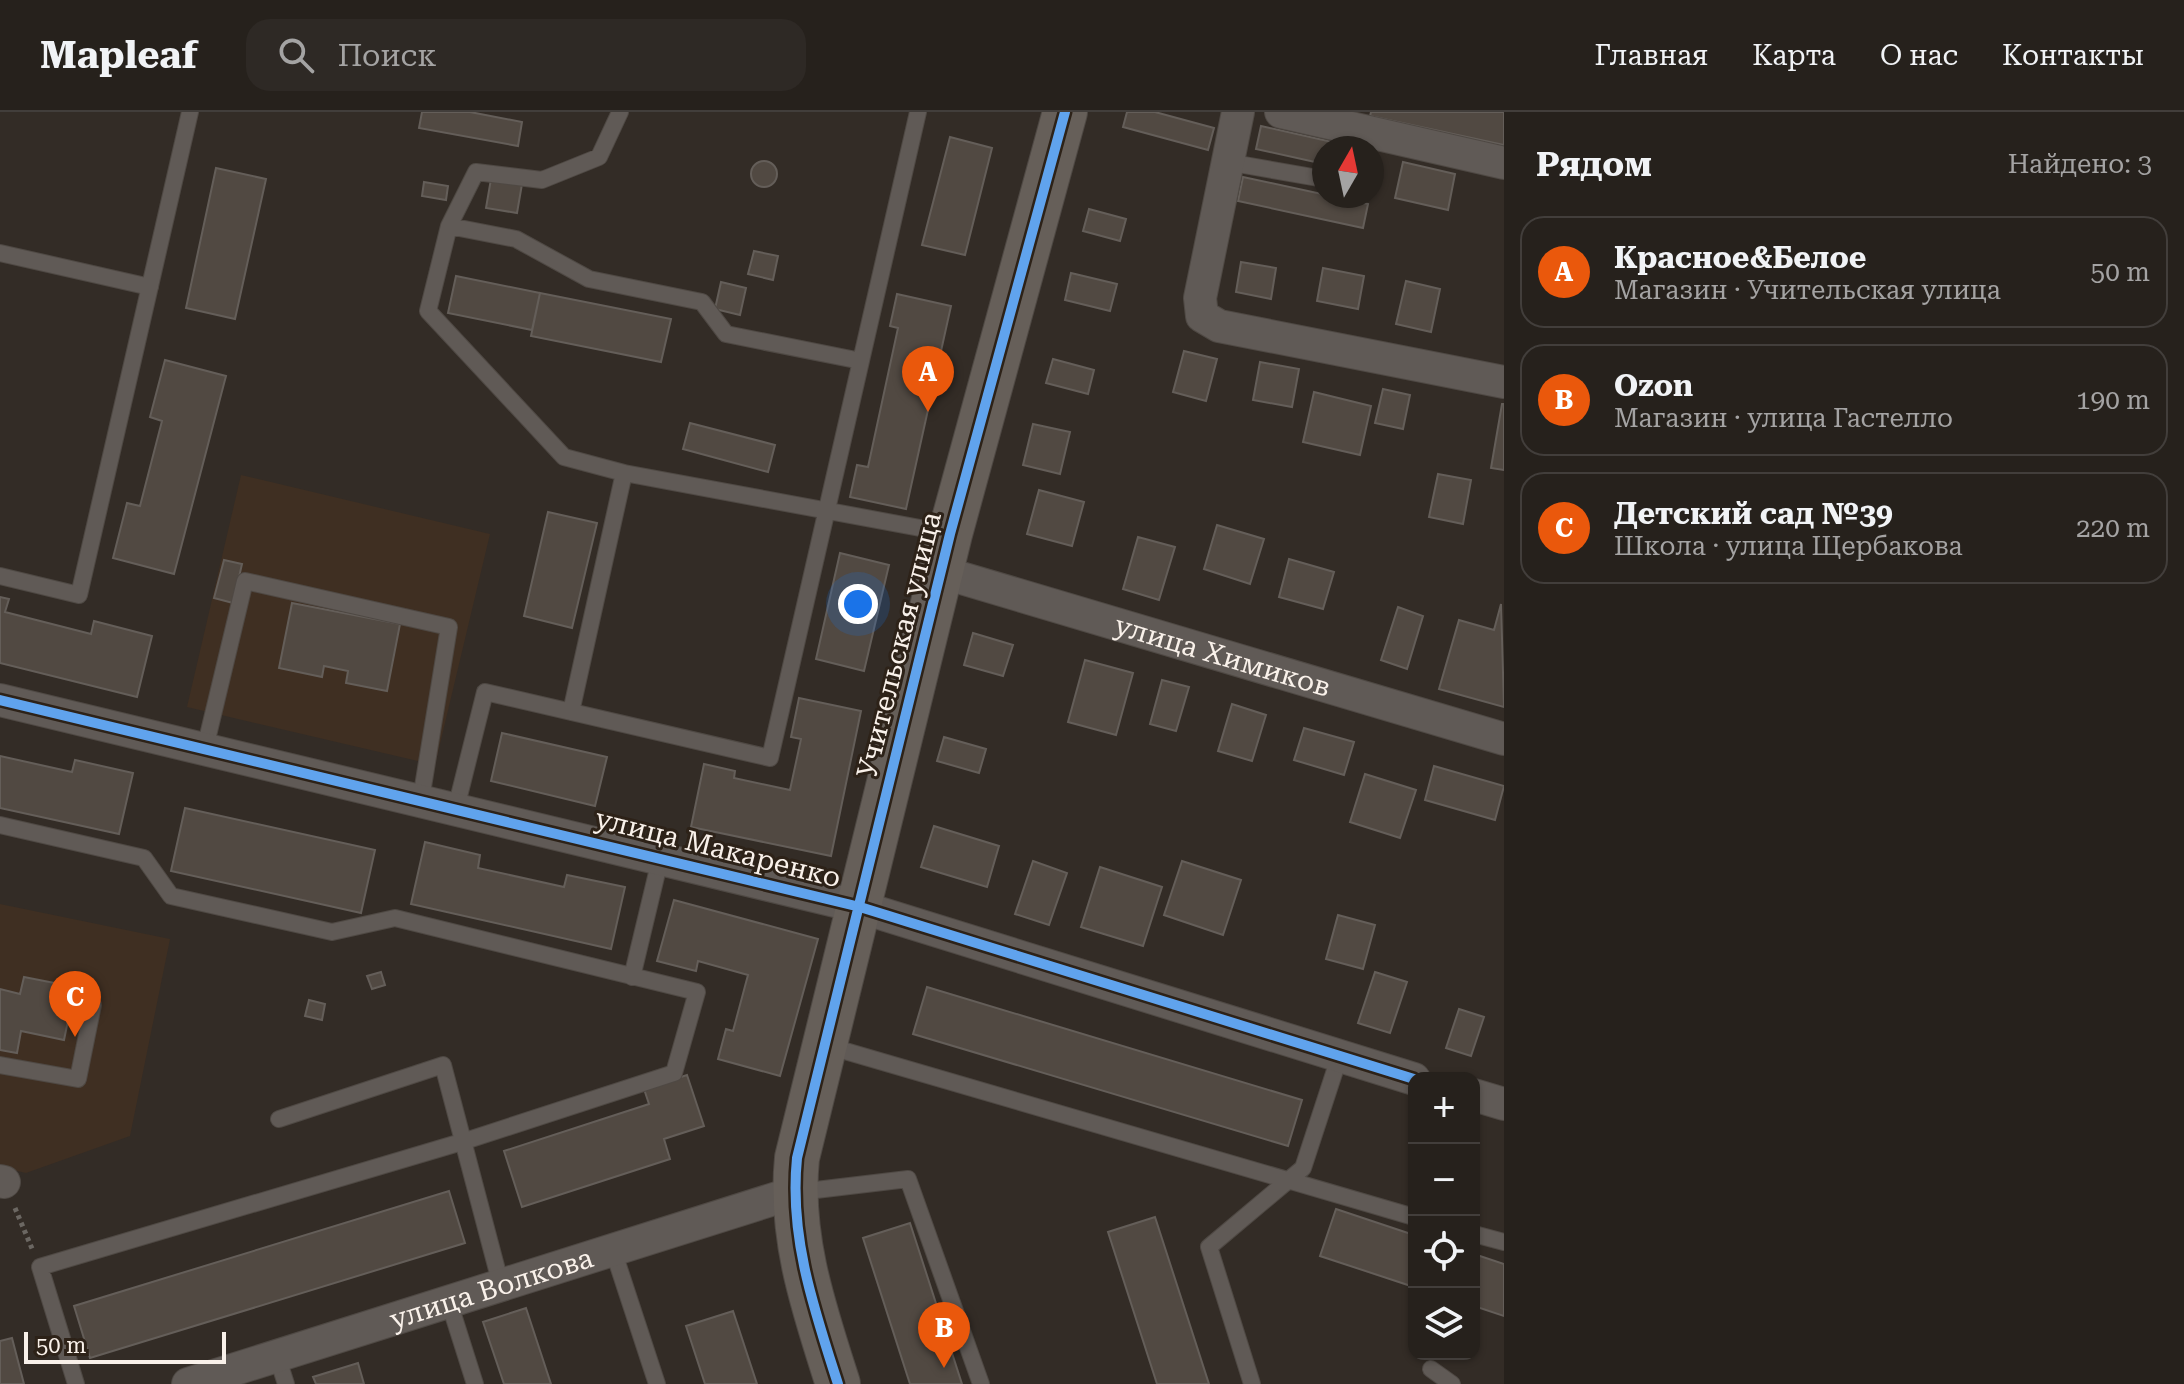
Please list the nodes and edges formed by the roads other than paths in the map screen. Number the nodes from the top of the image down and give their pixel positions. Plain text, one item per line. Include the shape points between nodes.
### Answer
1 (190, 112) edge
2 (620, 112) edge
3 (918, 112) edge
4 (1065, 112) edge
5 (1238, 112) edge
6 (1290, 113) edge
7 (1360, 136) edge
8 (1384, 142) edge
9 (1227, 162) junction
10 (1504, 163) edge
11 (1312, 177) edge
12 (449, 226) junction
13 (0, 253) edge
14 (150, 287) junction
15 (861, 361) junction
16 (1504, 382) edge
17 (624, 473) junction
18 (829, 512) junction
19 (946, 553) junction
20 (0, 576) edge
21 (0, 700) edge
22 (571, 712) junction
23 (1504, 739) edge
24 (205, 748) junction
25 (421, 799) junction
26 (456, 808) junction
27 (0, 825) edge
28 (660, 860) junction
29 (860, 907) junction
30 (632, 977) junction
31 (93, 1005) dead end
32 (825, 1045) junction
33 (1339, 1058) junction
34 (0, 1065) edge
35 (1408, 1077) edge
36 (1480, 1097) edge
37 (1504, 1104) edge
38 (279, 1119) dead end
39 (465, 1141) junction
40 (1287, 1181) junction
41 (793, 1193) junction
42 (1410, 1216) edge
43 (1480, 1236) edge
44 (1504, 1242) edge
45 (613, 1250) junction
46 (501, 1285) junction
47 (449, 1302) junction
48 (1431, 1369) dead end
49 (282, 1370) edge
50 (200, 1382) edge
51 (76, 1384) edge
52 (475, 1384) edge
53 (657, 1384) edge
54 (838, 1384) edge
55 (981, 1384) edge
56 (1252, 1384) edge
57 (1452, 1384) edge

1 - 14 lane
2 - 12 lane via 599,157 542,180 476,172
3 - 15 lane
4 - 19 street, Учительская улица
5 - 9 street
6 - 7 street
8 - 10 street
9 - 11 lane
9 - 16 street via 1200,298 1202,316 1219,326
12 - 15 lane via 516,239 589,279 702,302 726,334
12 - 17 lane via 428,311 564,457
13 - 14 lane
14 - 20 lane via 79,595
15 - 18 lane
17 - 18 lane
17 - 22 lane
18 - 19 lane
18 - 22 lane via 770,758
19 - 23 street, улица Химиков
19 - 29 street, Учительская улица
21 - 24 street, улица Макаренко
22 - 26 lane via 485,692
24 - 25 street, улица Макаренко
24 - 25 lane via 245,581 449,627
25 - 26 street, улица Макаренко
26 - 28 street, улица Макаренко
27 - 30 lane via 144,858 171,896 332,932 395,918
28 - 29 street, улица Макаренко
28 - 30 lane
29 - 32 street, Учительская улица
29 - 33 street, улица Макаренко
30 - 39 lane via 697,992 674,1073
31 - 34 lane via 78,1079
32 - 40 lane
32 - 41 street, Учительская улица
33 - 35 street, улица Макаренко
33 - 40 lane via 1303,1168
36 - 37 street
38 - 39 lane via 443,1065
39 - 46 lane
39 - 51 lane via 40,1267
40 - 42 lane
40 - 56 lane via 1209,1247
41 - 45 street, улица Волкова
41 - 54 street, Учительская улица via 809,1295
41 - 55 lane via 908,1179
43 - 44 lane
45 - 46 street, улица Волкова
45 - 53 lane
46 - 47 street, улица Волкова
47 - 49 street, улица Волкова
47 - 52 lane
48 - 57 lane
49 - 50 street, улица Волкова

